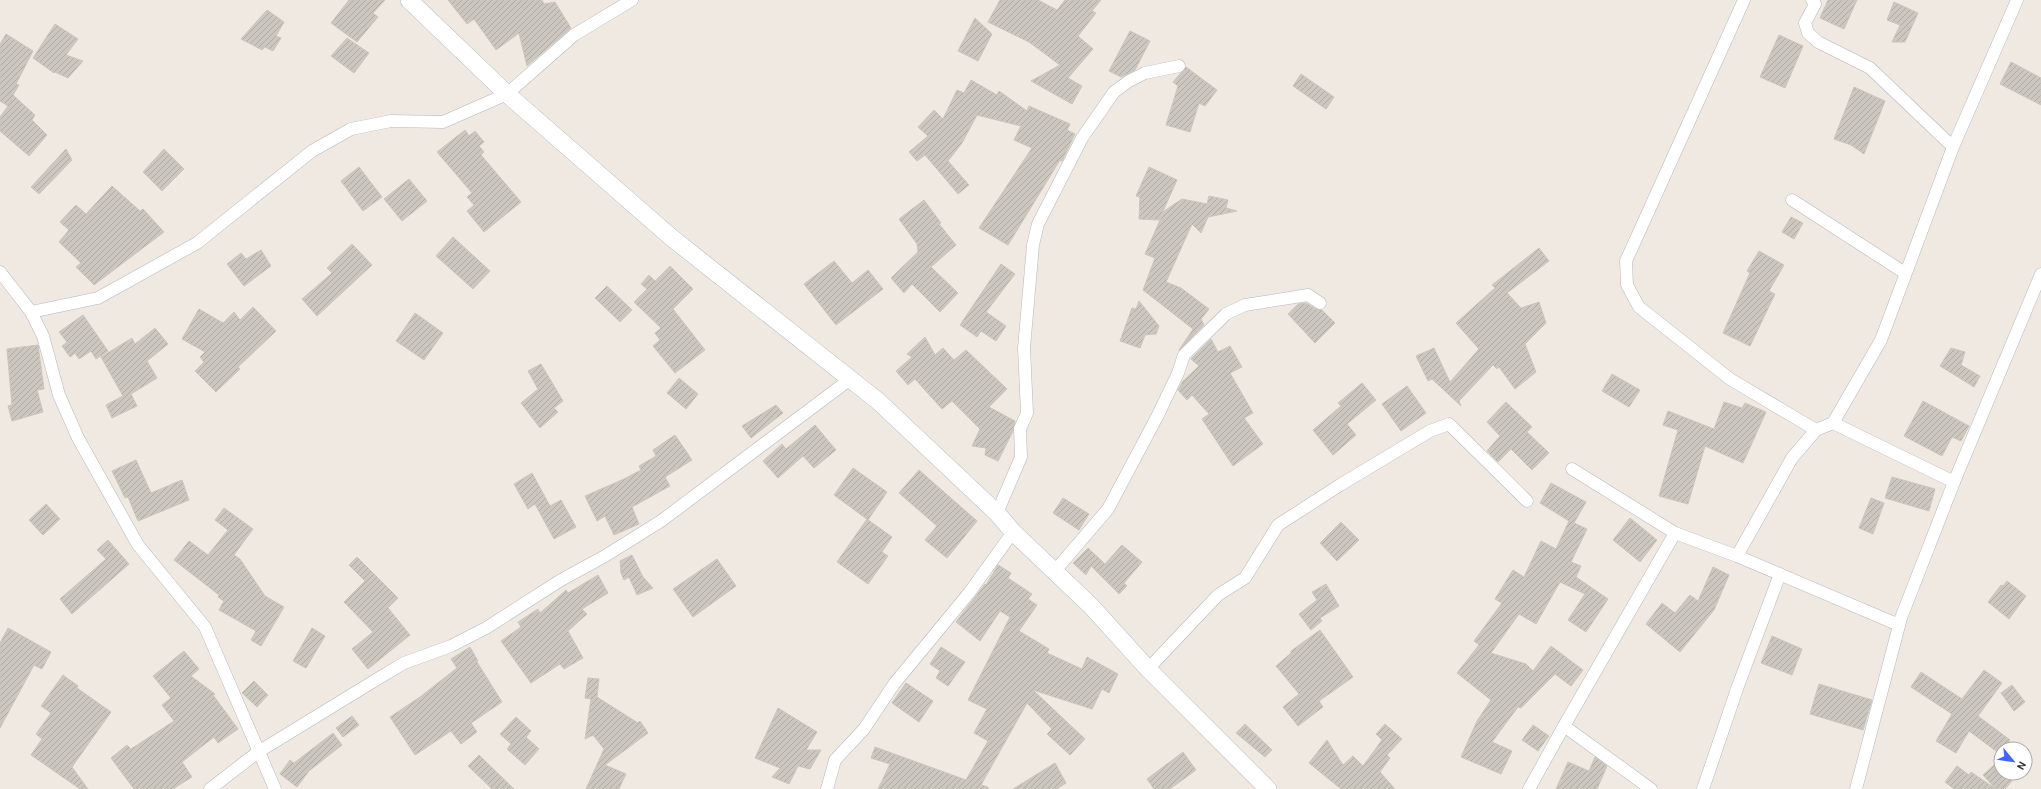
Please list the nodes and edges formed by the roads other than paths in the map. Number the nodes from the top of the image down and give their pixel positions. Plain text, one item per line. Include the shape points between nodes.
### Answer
1 (409, 0) edge
2 (632, 0) edge
3 (1744, 0) edge
4 (1812, 0) edge
5 (2017, 0) edge
6 (1180, 66) dead end
7 (507, 94) junction
8 (1953, 147) junction
9 (1792, 200) dead end
10 (0, 272) edge
11 (1905, 273) junction
12 (2041, 274) edge
13 (1320, 303) dead end
14 (31, 312) junction
15 (849, 380) junction
16 (1833, 423) junction
17 (1816, 430) junction
18 (1572, 469) dead end
19 (1954, 482) junction
20 (1527, 501) dead end
21 (997, 513) junction
22 (1013, 532) junction
23 (1675, 533) junction
24 (1737, 556) junction
25 (1054, 572) junction
26 (1780, 574) junction
27 (1899, 625) junction
28 (1148, 669) junction
29 (1564, 726) junction
30 (258, 752) junction
31 (210, 789) edge
32 (275, 789) edge
33 (827, 789) edge
34 (1268, 789) edge
35 (1529, 789) edge
36 (1651, 789) edge
37 (1703, 789) edge
38 (1856, 789) edge

1 - 7 street
2 - 7 street via 574,34
3 - 17 street via 1626,261 1627,285 1639,308 1730,379
4 - 8 street via 1815,4 1805,23 1808,33 1818,42 1870,68
5 - 8 street
6 - 21 street via 1145,73 1114,92 1082,138 1038,224 1033,244 1025,341 1027,413 1020,429 1021,457
7 - 14 street via 443,122 391,121 351,129 312,151 197,243 98,298
7 - 15 street via 672,238
8 - 11 street
9 - 11 street
10 - 14 street
11 - 16 street via 1881,340
12 - 19 street
13 - 25 street via 1308,295 1244,305 1226,314 1184,355 1158,415 1108,508
14 - 30 street via 43,336 59,395 78,438 138,545 205,627
15 - 21 street via 878,401
15 - 30 street via 661,521 486,628 451,646 404,663
16 - 17 street
16 - 19 street
17 - 24 street via 1792,458
18 - 23 street
19 - 27 street
20 - 28 street via 1449,424 1430,431 1278,525 1245,578 1218,594
21 - 22 street
22 - 25 street
22 - 33 street via 969,593 894,684 864,729 834,760
23 - 24 street
23 - 29 street
24 - 26 street
25 - 28 street via 1090,606
26 - 27 street
26 - 37 street
27 - 38 street
28 - 34 street
29 - 35 street
29 - 36 street
30 - 31 street
30 - 32 street

